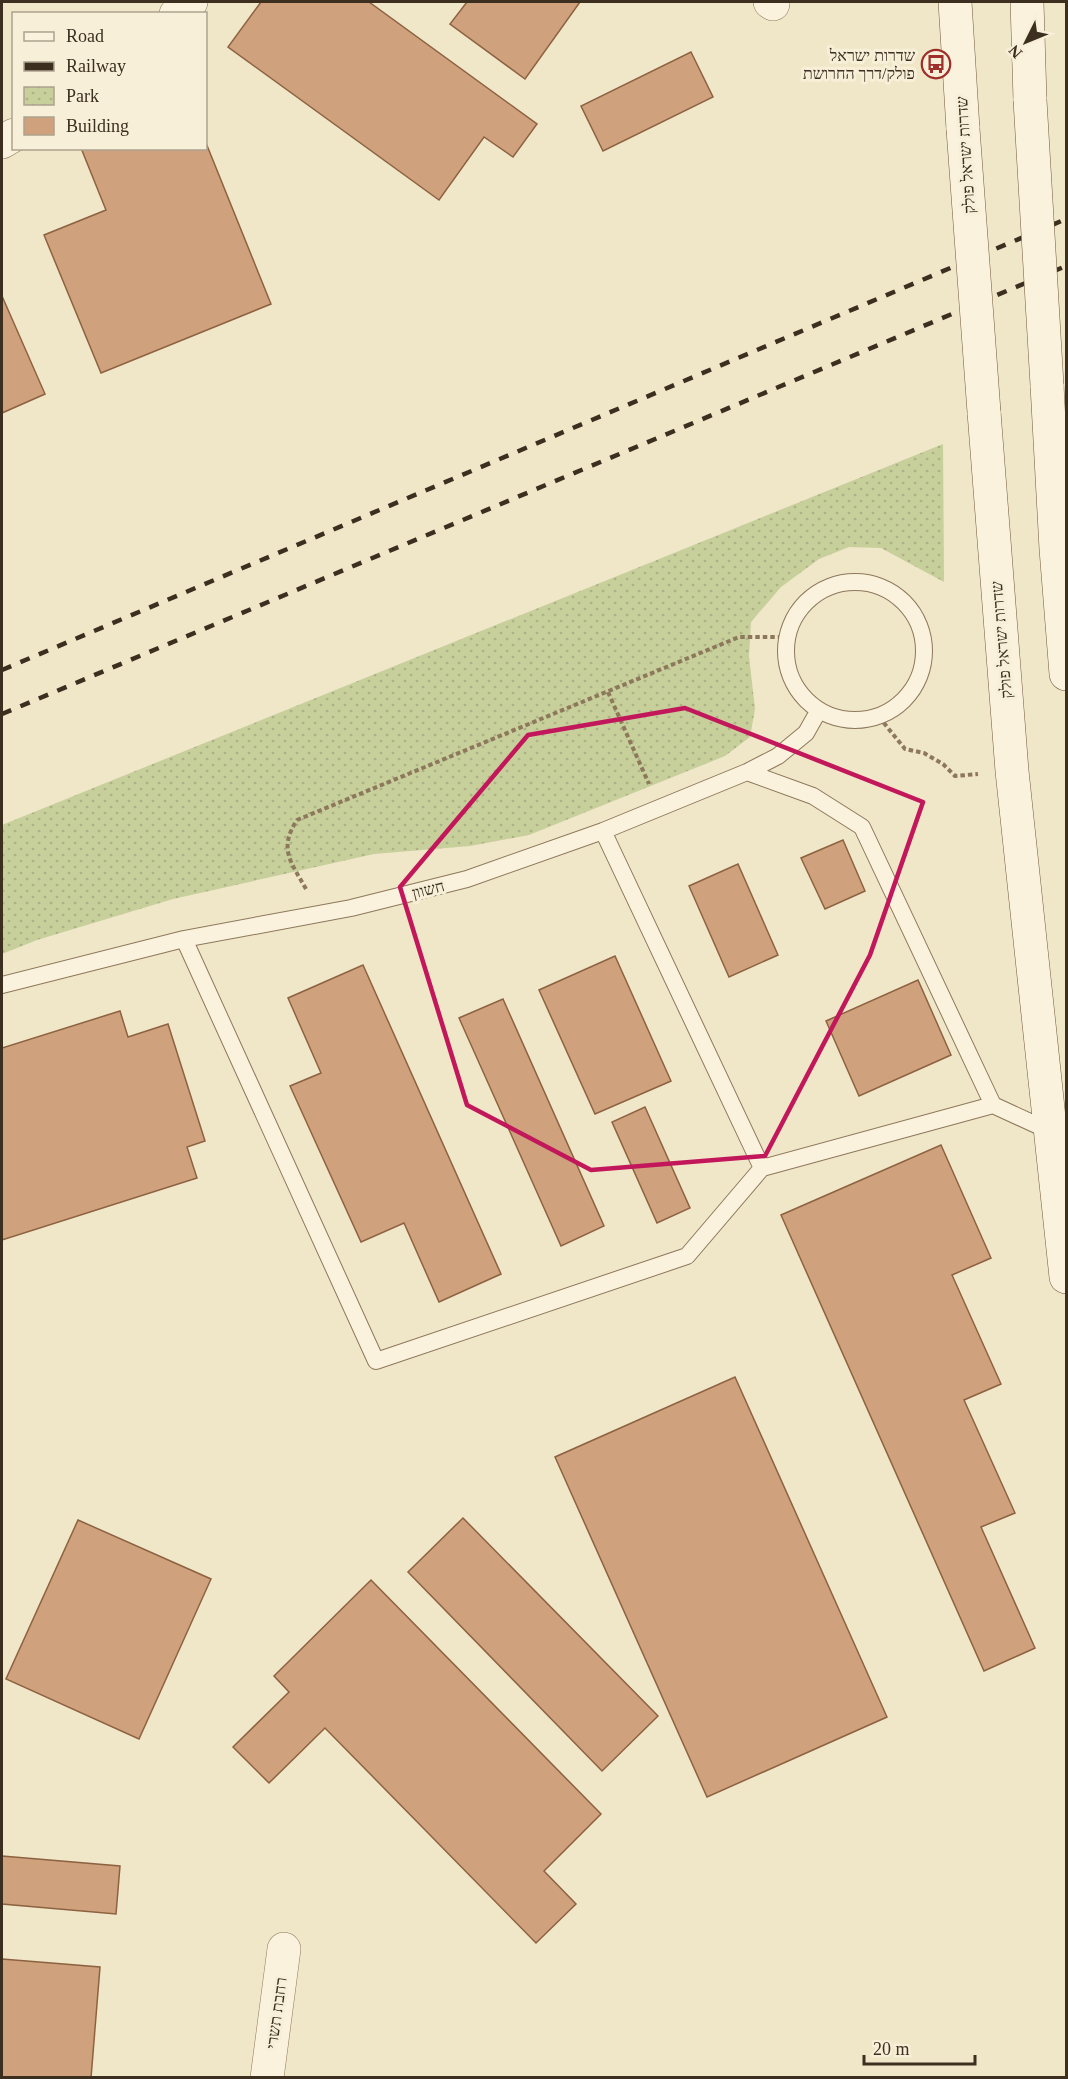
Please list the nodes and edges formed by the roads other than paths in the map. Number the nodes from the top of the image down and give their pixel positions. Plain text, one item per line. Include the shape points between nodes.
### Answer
1 (191, 2) edge
2 (955, 2) edge
3 (1027, 2) edge
4 (178, 12) edge
5 (1066, 674) edge
6 (819, 711) junction
7 (747, 772) junction
8 (603, 831) junction
9 (184, 939) junction
10 (2, 985) edge
11 (993, 1106) junction
12 (1059, 1133) edge
13 (762, 1168) junction
14 (1066, 1277) edge
15 (284, 1948) dead end
16 (267, 2078) edge

1 - 4 street
2 - 12 street, שדרות ישראל פולק, bridge via 1012,771
3 - 5 street, bridge
6 - 6 lane via 805,699 787,666 787,638 798,612 811,597 831,586 855,582 879,586 900,598 915,617 924,640 923,664 915,687 900,705 879,717 855,721
6 - 7 lane, חשוון via 806,733 778,756
7 - 8 lane, חשוון
7 - 11 lane via 813,796 862,827
8 - 9 lane, חשוון via 466,879 320,914
8 - 13 lane
9 - 10 lane, חשוון
9 - 13 lane via 376,1361 687,1256
11 - 12 lane
11 - 13 lane
12 - 14 street, שדרות ישראל פולק
15 - 16 street, רחבת תשרי

